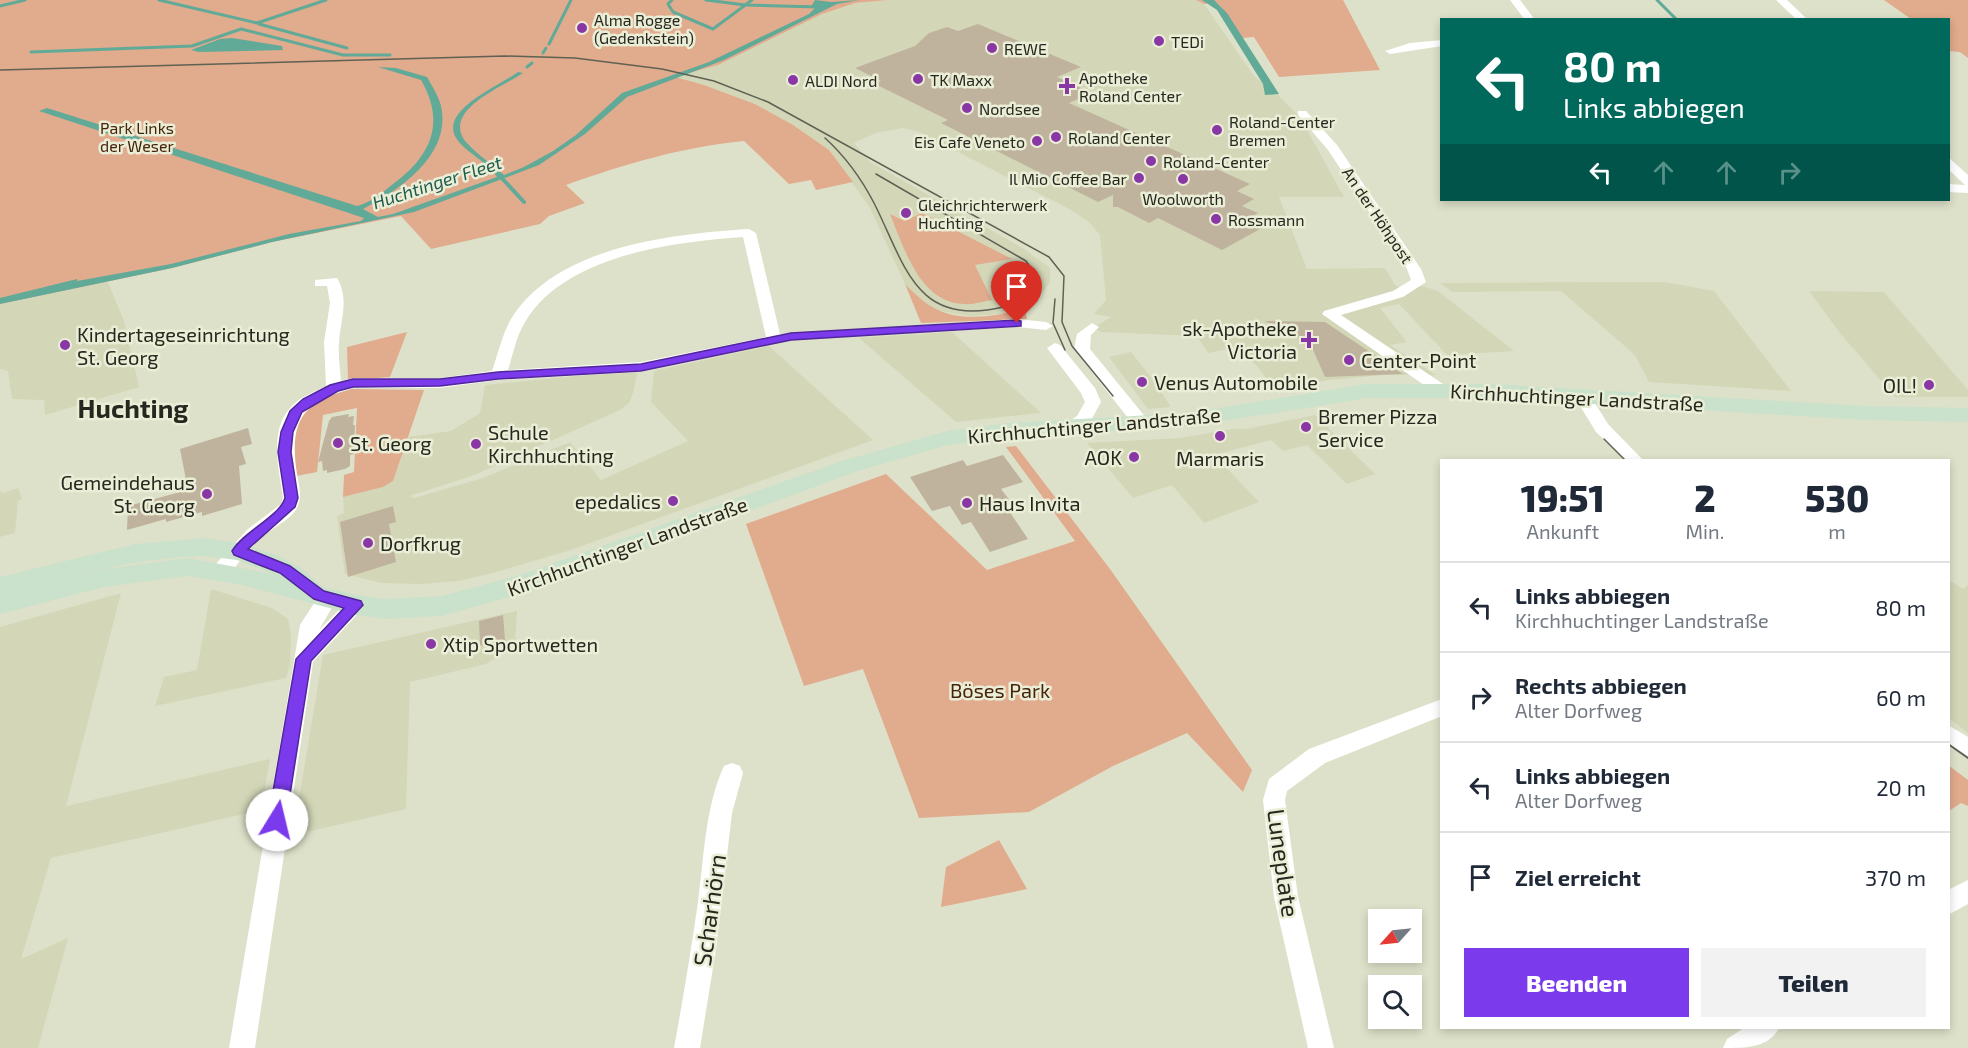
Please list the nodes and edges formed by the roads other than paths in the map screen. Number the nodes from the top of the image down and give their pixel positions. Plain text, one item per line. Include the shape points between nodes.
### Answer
1 (1515, 0) edge
2 (1781, 0) edge
3 (1528, 18) edge
4 (1801, 18) edge
5 (1440, 43) edge
6 (1390, 51) dead end
7 (1302, 113) dead end
8 (1951, 164) edge
9 (1968, 168) edge
10 (1968, 182) edge
11 (1950, 188) edge
12 (1968, 189) edge
13 (320, 283) dead end
14 (1046, 326) dead end
15 (1092, 327) dead end
16 (774, 339) junction
17 (1055, 348) dead end
18 (498, 375) junction
19 (334, 388) junction
20 (1440, 389) junction
21 (1582, 396) junction
22 (1968, 415) edge
23 (1141, 423) junction
24 (1070, 426) junction
25 (1634, 459) edge
26 (238, 551) junction
27 (220, 572) junction
28 (0, 586) edge
29 (323, 597) junction
30 (0, 604) edge
31 (356, 605) junction
32 (303, 659) junction
33 (1440, 708) edge
34 (1950, 736) edge
35 (1968, 749) edge
36 (732, 773) dead end
37 (1968, 891) edge
38 (1950, 903) edge
39 (1764, 1029) edge
40 (242, 1048) edge
41 (687, 1048) edge
42 (1321, 1048) edge
43 (1736, 1048) edge

1 - 3 street
2 - 4 street
5 - 6 street
7 - 20 street, An der Höhpost via 1333,148 1419,282 1398,294 1329,314
8 - 9 street
8 - 10 street
11 - 12 street
13 - 19 street via 332,280 338,294 332,336
14 - 16 street via 1017,323
15 - 23 street via 1084,334 1082,349
16 - 18 street via 641,367
16 - 18 street via 749,233 712,235 613,254 570,275 537,299 520,319
17 - 24 street via 1093,402 1083,420
18 - 19 street via 440,383 353,383
19 - 26 street via 307,402 290,421 285,452 292,498 289,507
20 - 21 main road, Kirchhuchtinger Landstraße
20 - 23 main road, Kirchhuchtinger Landstraße via 1367,391 1207,417
21 - 22 main road, Kirchhuchtinger Landstraße via 1866,413
21 - 25 street via 1602,428
23 - 24 main road, Kirchhuchtinger Landstraße
24 - 31 main road, Kirchhuchtinger Landstraße via 969,434 911,447 476,598 413,608
26 - 27 street
26 - 28 main road, Kirchhuchtinger Landstraße via 188,549 129,554
26 - 29 main road, Kirchhuchtinger Landstraße via 285,569
27 - 29 main road, Kirchhuchtinger Landstraße
27 - 30 main road, Kirchhuchtinger Landstraße via 188,567 144,571
29 - 31 main road, Kirchhuchtinger Landstraße
29 - 32 street via 310,626
31 - 32 street
32 - 40 street
33 - 42 street, Luneplate via 1317,756 1277,786 1274,800 1286,897
34 - 35 street
36 - 41 street, Scharhörn via 722,813
37 - 38 street
39 - 43 street

